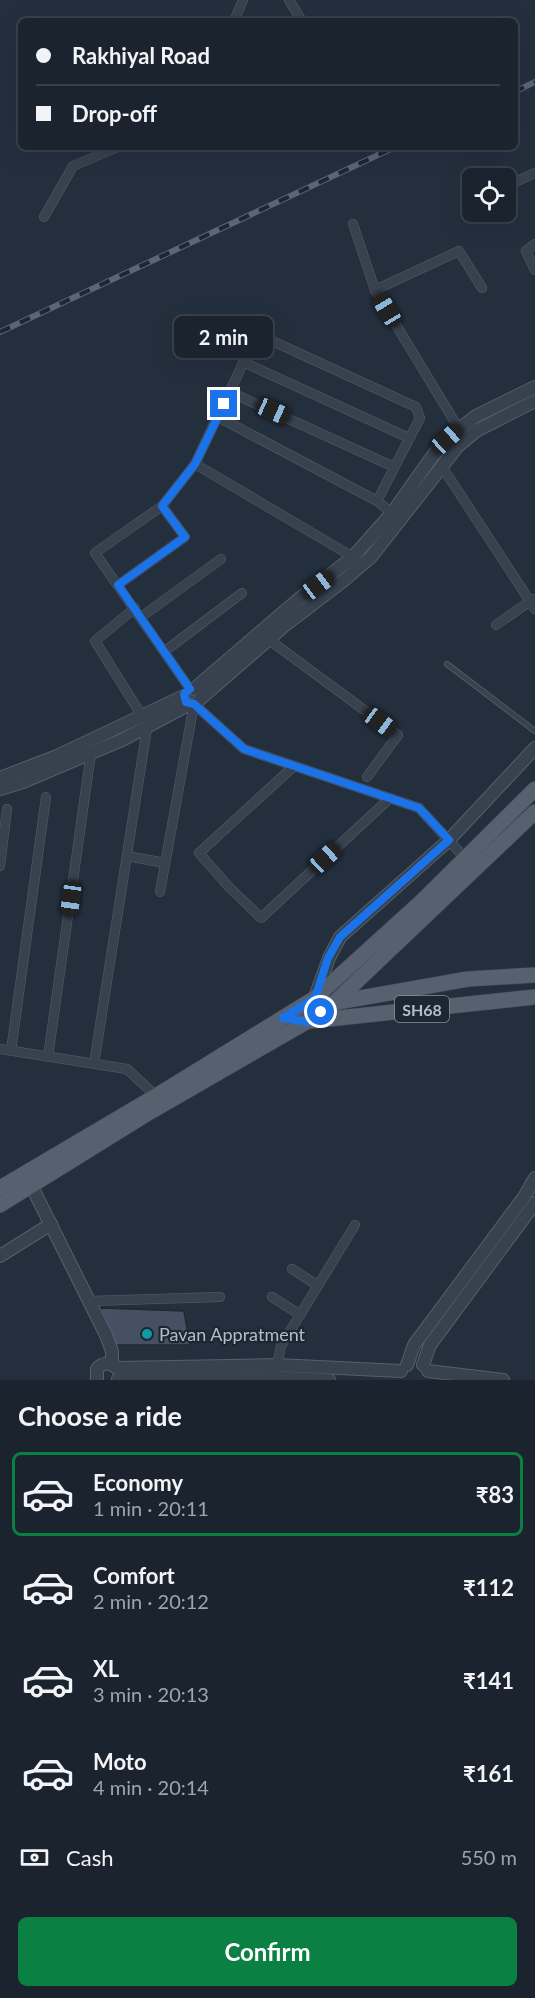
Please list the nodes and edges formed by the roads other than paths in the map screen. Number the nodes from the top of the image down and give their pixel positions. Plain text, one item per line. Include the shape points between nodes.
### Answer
1 (243, 0) edge
2 (289, 0) edge
3 (235, 18) edge
4 (300, 18) edge
5 (111, 150) edge
6 (535, 173) edge
7 (516, 182) edge
8 (44, 217) dead end
9 (353, 224) dead end
10 (535, 244) edge
11 (535, 270) edge
12 (482, 288) dead end
13 (375, 290) junction
14 (243, 363) junction
15 (535, 387) edge
16 (230, 392) junction
17 (535, 401) edge
18 (218, 417) junction
19 (459, 429) junction
20 (409, 438) junction
21 (195, 464) junction
22 (441, 465) junction
23 (394, 467) junction
24 (377, 501) junction
25 (162, 506) junction
26 (392, 513) junction
27 (353, 558) junction
28 (221, 559) dead end
29 (118, 585) junction
30 (242, 593) dead end
31 (533, 603) edge
32 (135, 608) junction
33 (141, 617) junction
34 (496, 625) dead end
35 (268, 639) junction
36 (165, 651) junction
37 (447, 664) dead end
38 (192, 697) junction
39 (145, 722) junction
40 (535, 731) edge
41 (535, 748) edge
42 (91, 753) junction
43 (294, 766) junction
44 (367, 777) dead end
45 (3, 782) edge
46 (535, 789) edge
47 (46, 797) dead end
48 (390, 798) junction
49 (7, 809) dead end
50 (535, 812) edge
51 (449, 840) junction
52 (127, 856) junction
53 (464, 857) junction
54 (165, 863) junction
55 (0, 866) edge
56 (160, 892) dead end
57 (535, 975) edge
58 (535, 997) edge
59 (315, 998) junction
60 (334, 1003) junction
61 (283, 1018) junction
62 (308, 1022) junction
63 (0, 1049) edge
64 (11, 1051) junction
65 (48, 1057) junction
66 (94, 1064) junction
67 (156, 1096) junction
68 (535, 1178) edge
69 (31, 1185) junction
70 (0, 1188) edge
71 (535, 1203) edge
72 (0, 1205) edge
73 (51, 1224) junction
74 (355, 1225) dead end
75 (0, 1256) edge
76 (292, 1269) dead end
77 (317, 1286) junction
78 (220, 1297) dead end
79 (272, 1297) dead end
80 (90, 1301) junction
81 (299, 1314) junction
82 (403, 1372) edge
83 (427, 1372) edge
84 (116, 1373) edge
85 (276, 1374) edge
86 (198, 1379) edge
87 (95, 1380) edge
88 (329, 1380) edge
89 (503, 1380) edge

1 - 3 street
2 - 4 street
5 - 8 street via 73,166
6 - 7 street
9 - 13 street
10 - 11 street via 526,251
12 - 13 street via 459,251
13 - 19 street
14 - 16 street
14 - 20 street
14 - 20 street via 257,334 416,407 420,418
15 - 19 street via 484,411
16 - 18 street
16 - 23 street
17 - 22 street via 476,431
18 - 21 street
18 - 24 street
19 - 26 street via 434,454
20 - 23 street
21 - 25 street
21 - 27 street
22 - 31 street
22 - 35 street via 371,557
23 - 24 street
24 - 26 street
25 - 29 street via 185,537
25 - 29 street via 95,554
26 - 27 street
27 - 38 street via 300,598
28 - 33 street
29 - 32 street
30 - 36 street
31 - 34 street
32 - 33 street
32 - 39 street via 95,641
33 - 36 street
35 - 38 street
35 - 44 street via 398,735
36 - 38 street
37 - 40 lane
38 - 39 street
38 - 43 street via 244,749
38 - 54 street
39 - 42 street
39 - 45 street
39 - 52 street
41 - 51 street
42 - 45 street
42 - 65 street
43 - 48 street
43 - 48 street via 199,853 261,918
46 - 53 main road
47 - 64 street
48 - 51 street via 419,808
49 - 55 street
50 - 60 main road
51 - 53 street
51 - 59 street via 340,937 328,958
52 - 54 street
52 - 66 street
53 - 59 main road via 422,901
54 - 56 street
57 - 60 main road, SH68 via 468,979
58 - 62 main road, SH68
59 - 60 main road, SH68
59 - 61 main road
60 - 62 main road
61 - 62 main road, SH68
61 - 67 main road
62 - 69 main road
63 - 64 street
64 - 65 street
65 - 66 street
66 - 67 street via 127,1069
67 - 70 main road
68 - 82 street via 414,1345
69 - 72 main road
69 - 73 street
71 - 83 street via 430,1345
73 - 75 street
73 - 80 street
74 - 77 street
76 - 77 street
77 - 81 street
78 - 80 street
79 - 81 street
80 - 84 street via 110,1343
81 - 85 street via 281,1346
82 - 83 street via 415,1363
82 - 85 street
83 - 89 street
84 - 85 street
84 - 86 street
84 - 87 street via 106,1363 99,1366
85 - 86 street
85 - 88 street

